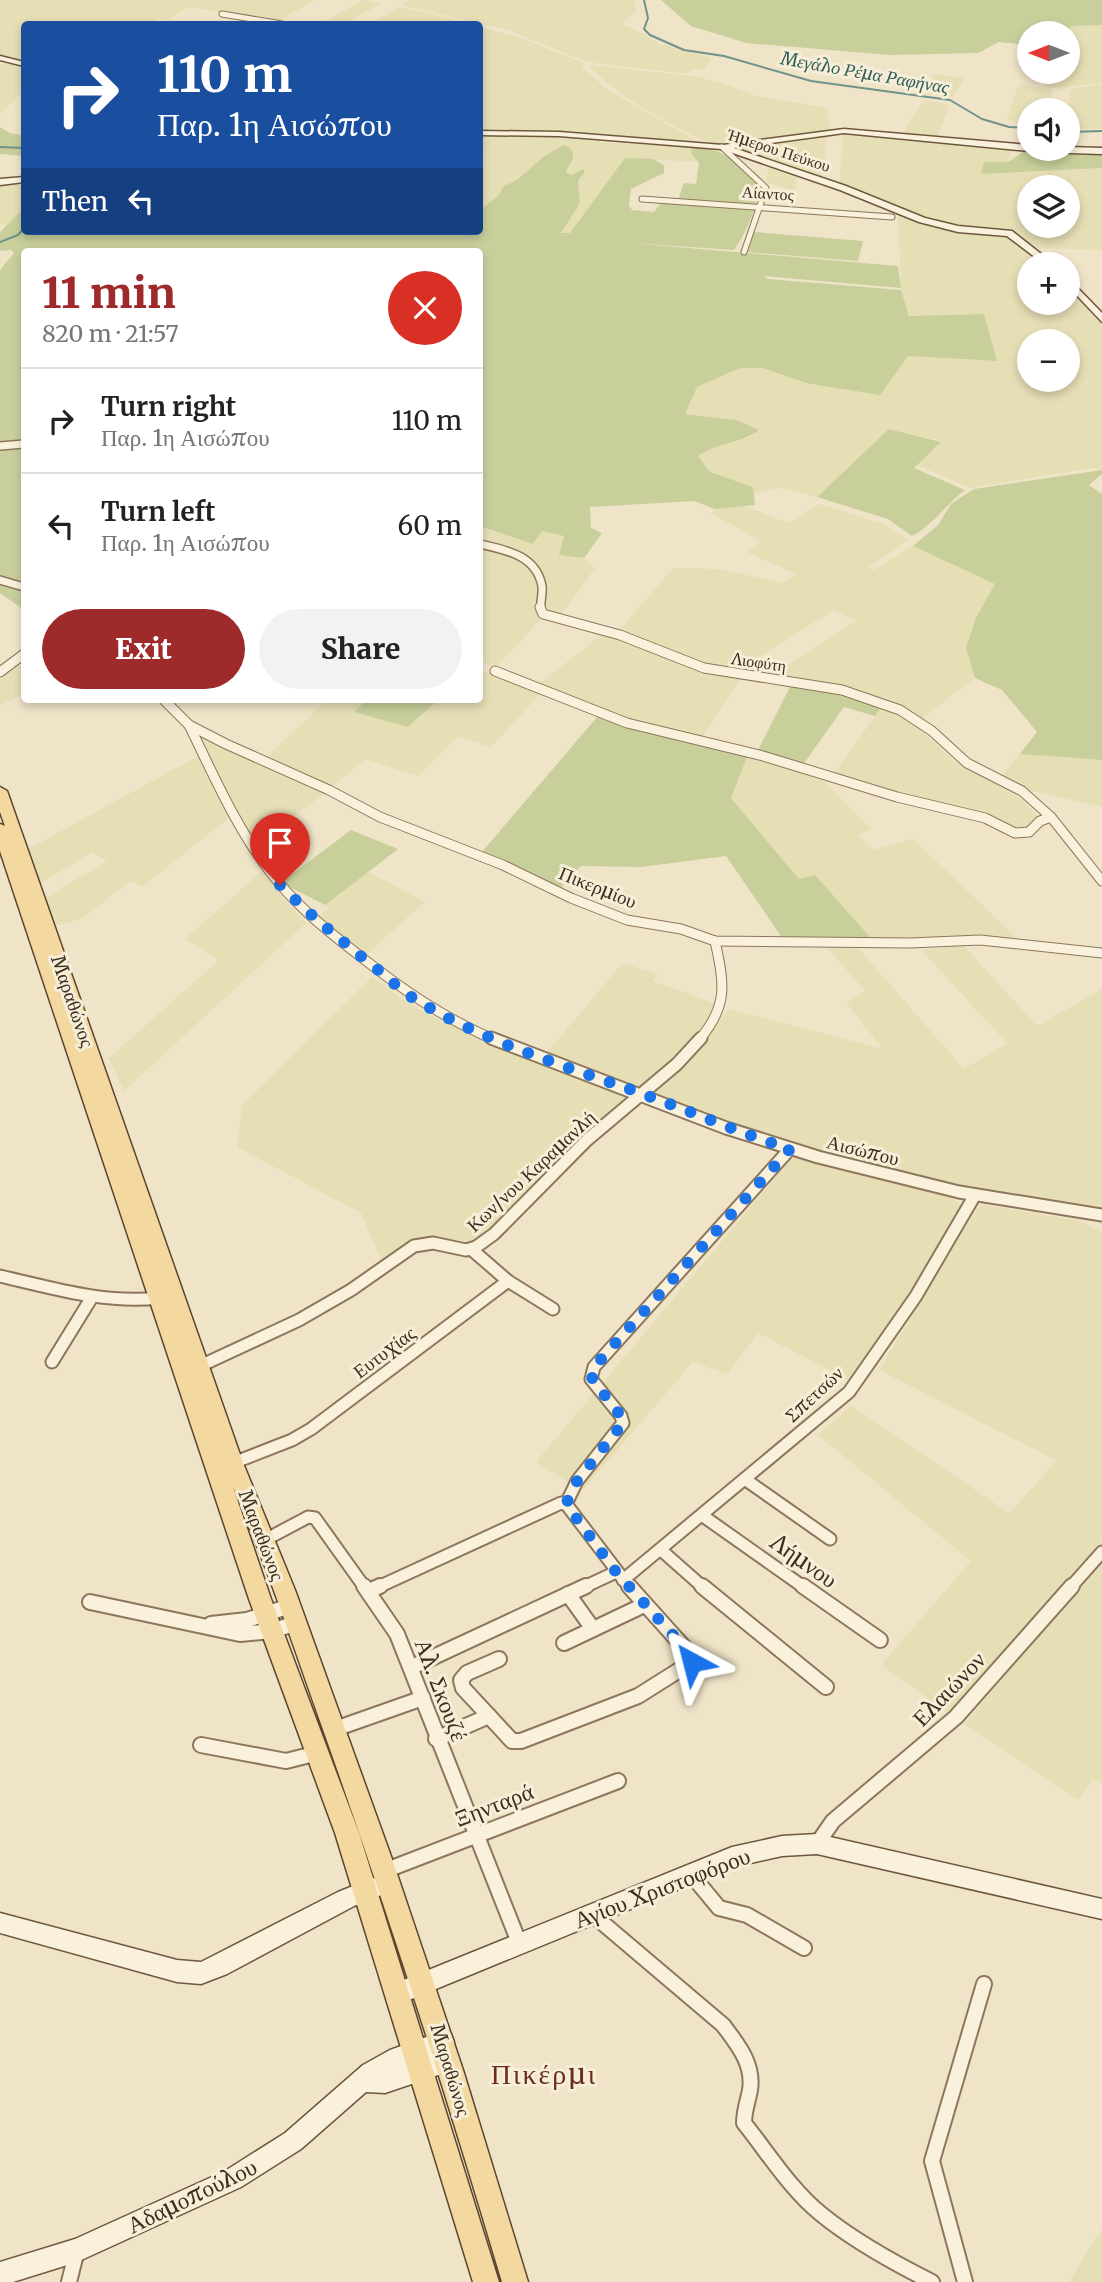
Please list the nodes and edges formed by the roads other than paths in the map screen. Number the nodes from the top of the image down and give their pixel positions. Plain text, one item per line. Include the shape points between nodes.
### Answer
1 (222, 14) dead end
2 (262, 21) edge
3 (0, 58) edge
4 (21, 63) edge
5 (483, 133) edge
6 (1017, 147) edge
7 (722, 148) junction
8 (1080, 150) edge
9 (1102, 151) edge
10 (21, 180) edge
11 (0, 182) edge
12 (642, 199) dead end
13 (759, 207) junction
14 (892, 217) dead end
15 (744, 252) dead end
16 (1034, 252) edge
17 (1080, 294) edge
18 (1102, 319) edge
19 (21, 444) edge
20 (0, 446) edge
21 (483, 545) edge
22 (0, 580) edge
23 (21, 586) edge
24 (21, 656) edge
25 (495, 671) dead end
26 (0, 672) edge
27 (167, 703) edge
28 (189, 725) junction
29 (0, 791) edge
30 (1051, 817) junction
31 (0, 829) edge
32 (1102, 881) edge
33 (715, 941) junction
34 (1102, 953) edge
35 (643, 1094) junction
36 (790, 1149) junction
37 (975, 1195) junction
38 (1102, 1216) edge
39 (471, 1250) junction
40 (0, 1276) edge
41 (508, 1281) junction
42 (92, 1297) junction
43 (159, 1298) junction
44 (553, 1308) dead end
45 (52, 1362) dead end
46 (200, 1366) junction
47 (233, 1463) junction
48 (746, 1480) junction
49 (566, 1504) junction
50 (703, 1516) junction
51 (830, 1539) dead end
52 (265, 1540) junction
53 (661, 1550) junction
54 (1102, 1552) edge
55 (620, 1576) junction
56 (369, 1591) junction
57 (568, 1594) junction
58 (90, 1602) dead end
59 (644, 1605) junction
60 (293, 1615) junction
61 (269, 1623) junction
62 (593, 1629) junction
63 (880, 1640) dead end
64 (564, 1643) dead end
65 (499, 1659) dead end
66 (412, 1667) junction
67 (826, 1687) dead end
68 (423, 1698) junction
69 (489, 1716) junction
70 (335, 1729) junction
71 (436, 1739) junction
72 (201, 1745) dead end
73 (317, 1753) junction
74 (618, 1781) dead end
75 (477, 1836) junction
76 (817, 1844) junction
77 (691, 1873) junction
78 (388, 1876) junction
79 (363, 1885) junction
80 (1102, 1909) edge
81 (592, 1914) junction
82 (0, 1923) edge
83 (520, 1945) junction
84 (804, 1948) dead end
85 (424, 1983) junction
86 (984, 1984) dead end
87 (397, 1994) junction
88 (446, 2052) junction
89 (418, 2061) junction
90 (77, 2250) junction
91 (0, 2274) edge
92 (69, 2282) edge
93 (486, 2282) edge
94 (515, 2282) edge
95 (932, 2282) edge
96 (965, 2282) edge

1 - 2 street
3 - 4 street
5 - 7 street, Ήμερου Πεύκου via 559,134
6 - 7 street via 844,131
7 - 13 street via 765,186
7 - 16 street, Ήμερου Πεύκου via 922,220 958,229 1009,233
8 - 9 street
10 - 11 street
12 - 13 street, Αίαντος
13 - 14 street, Αίαντος
13 - 15 street
17 - 18 street
19 - 20 street
21 - 30 street, Λιοφύτη via 513,552 531,564 542,587 539,608 543,614 620,635 704,668 842,690 900,710 967,763 1026,794
22 - 23 street
24 - 26 street
25 - 30 street via 627,723 985,818 1015,833 1030,832
27 - 28 street, Πικερμίου
28 - 33 street, Πικερμίου via 380,817 503,865 571,898 627,920 681,929
28 - 35 street, Αισώπου via 234,814 280,885 341,942 408,995 445,1016 516,1049
29 - 46 main road, Μαραθώνος
30 - 32 street
31 - 43 main road, Μαραθώνος
33 - 34 street, Πικερμίου via 980,940
33 - 35 street, Κων/νου Καραμανλή via 723,1003 681,1060
35 - 36 street, Αισώπου
35 - 39 street, Κων/νου Καραμανλή via 494,1234
36 - 37 street, Αισώπου
36 - 49 street via 594,1367 592,1379 623,1423 577,1481
37 - 38 street, Αισώπου
37 - 48 street, Σπετσών via 849,1392
39 - 41 street
39 - 46 street, Κων/νου Καραμανλή via 433,1243 414,1246 299,1320
40 - 42 street
41 - 44 street
41 - 47 street, Ευτυχίας via 311,1429
42 - 43 street
42 - 45 street
43 - 61 main road, Μαραθώνος
46 - 47 main road, Μαραθώνος
47 - 52 main road, Μαραθώνος
48 - 50 street, Σπετσών
48 - 51 street
49 - 55 street
49 - 56 street
50 - 53 street, Σπετσών
50 - 63 street, Λήμνου
52 - 56 street, Αλ. Σκουζέ via 308,1517 315,1518
52 - 60 main road, Μαραθώνος
53 - 55 street, Σπετσών
53 - 67 street
54 - 76 street, Ελαιώνον via 956,1717 833,1821
55 - 57 street, Σπετσών
55 - 59 street
56 - 66 street, Αλ. Σκουζέ
57 - 62 street
57 - 66 street, Σπετσών
58 - 61 street via 234,1633
59 - 62 street
59 - 69 street via 690,1654 690,1665 638,1696 522,1741 512,1741
60 - 61 street
60 - 70 main road, Μαραθώνος
61 - 73 main road, Μαραθώνος
62 - 64 street
65 - 69 street via 461,1680
66 - 68 street, Αλ. Σκουζέ
68 - 70 street
68 - 71 street, Αλ. Σκουζέ
69 - 71 street
70 - 78 main road, Μαραθώνος
71 - 75 street, Αλ. Σκουζέ
72 - 73 street via 286,1761
73 - 79 main road, Μαραθώνος
74 - 75 street, Ξηνταρά
75 - 78 street, Ξηνταρά
75 - 83 street, Αλ. Σκουζέ
76 - 77 street, Αγίου Χριστοφόρου via 755,1851
76 - 80 street, Αγίου Χριστοφόρου
77 - 81 street, Αγίου Χριστοφόρου
77 - 84 street via 719,1908 747,1914
78 - 79 street
78 - 85 main road, Μαραθώνος
79 - 82 street via 201,1973 177,1971
79 - 87 main road, Μαραθώνος
81 - 83 street, Αγίου Χριστοφόρου
81 - 95 street via 723,2025 739,2045 751,2073 744,2123 805,2198 821,2214 896,2264
83 - 85 street, Αγίου Χριστοφόρου
85 - 87 street, Αγίου Χριστοφόρου
85 - 88 main road, Μαραθώνος
86 - 96 street via 932,2161
87 - 89 main road, Μαραθώνος
88 - 89 street, Αδαμοπούλου
88 - 94 main road, Μαραθώνος
89 - 90 street, Αδαμοπούλου via 385,2081 363,2081 293,2141 248,2172
89 - 93 main road, Μαραθώνος
90 - 91 street, Αδαμοπούλου
90 - 92 street

